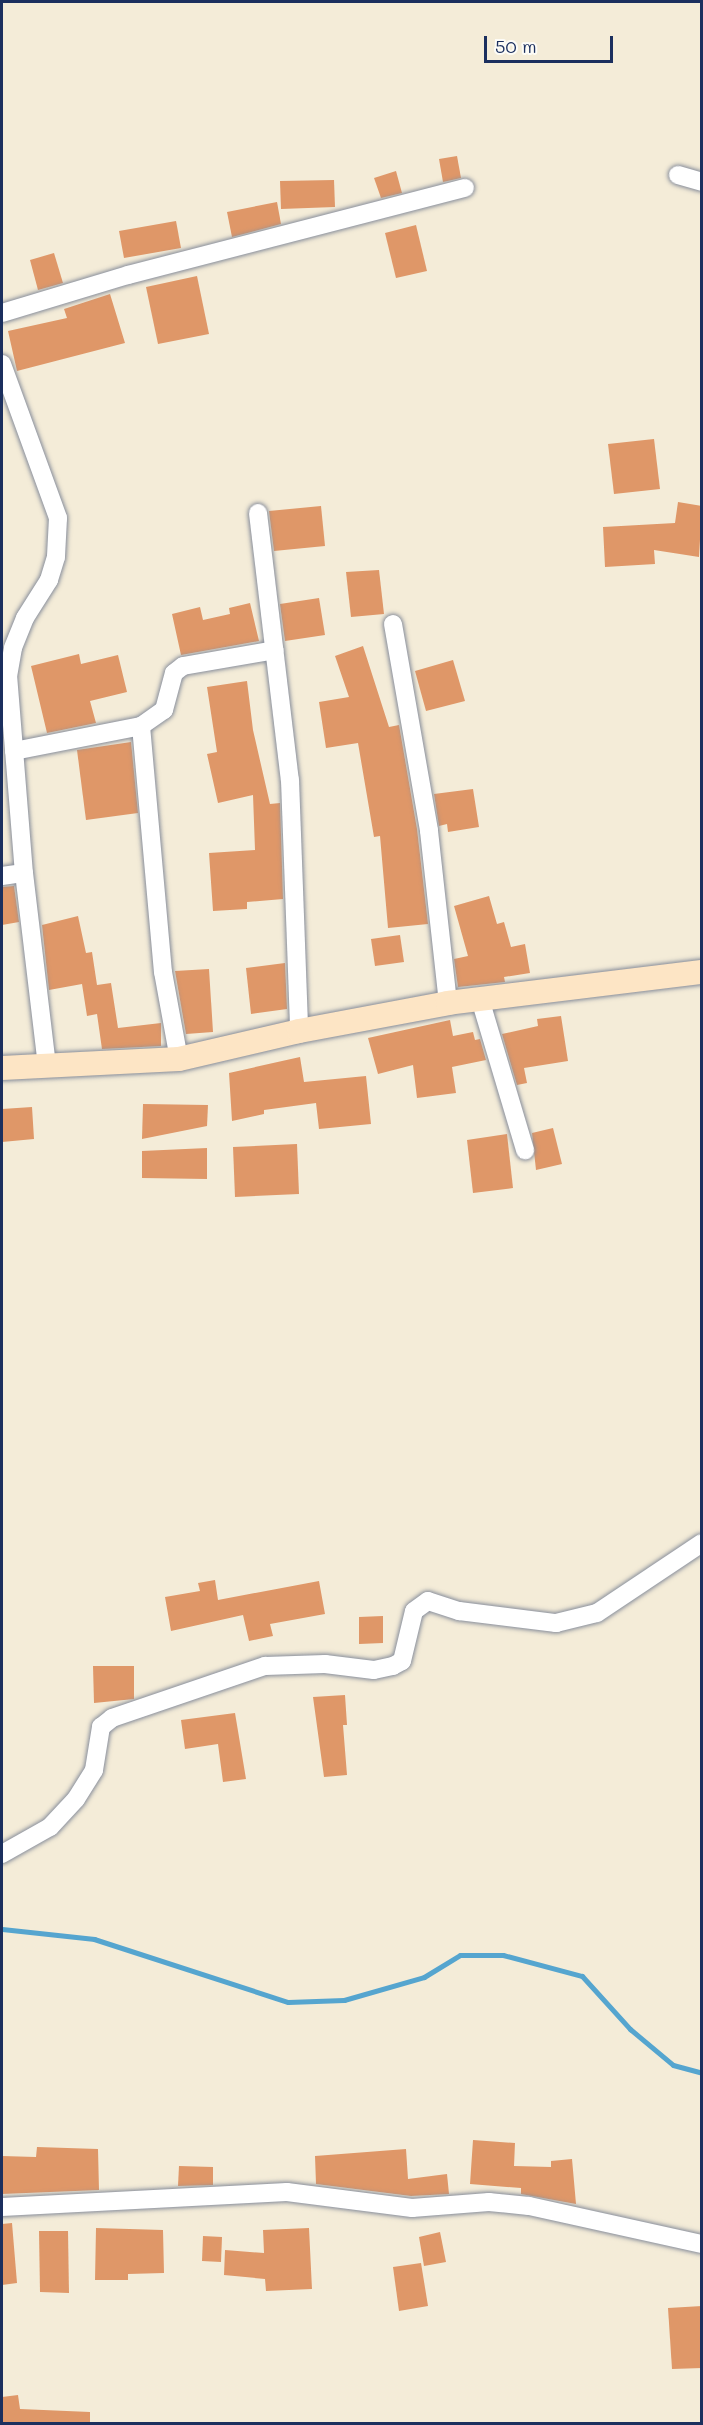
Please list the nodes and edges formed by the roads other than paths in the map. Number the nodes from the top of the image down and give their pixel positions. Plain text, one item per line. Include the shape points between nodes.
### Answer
1 (678, 175) dead end
2 (702, 182) edge
3 (465, 188) dead end
4 (2, 313) edge
5 (2, 364) edge
6 (258, 513) dead end
7 (393, 624) dead end
8 (276, 650) junction
9 (141, 726) junction
10 (14, 751) junction
11 (24, 873) junction
12 (2, 876) edge
13 (702, 972) edge
14 (480, 999) junction
15 (448, 1003) junction
16 (299, 1031) junction
17 (179, 1059) junction
18 (47, 1065) junction
19 (2, 1068) edge
20 (525, 1150) dead end
21 (702, 1543) edge
22 (2, 1854) edge
23 (2, 2207) edge
24 (702, 2244) edge

1 - 2 street
3 - 4 street via 128,275
5 - 10 street via 58,518 57,557 13,648 8,675
6 - 8 street
7 - 15 street via 429,831
8 - 9 street via 183,666 174,673 164,710
8 - 16 street via 290,780
9 - 10 street
9 - 17 street via 163,972
10 - 11 street
11 - 12 street
11 - 18 street
13 - 14 street
14 - 15 street
14 - 20 street
15 - 16 street
16 - 17 street
17 - 18 street
18 - 19 street
21 - 22 street via 589,1616 556,1623 459,1611 428,1601 414,1611 402,1661 393,1666 374,1670 325,1664 265,1666 112,1718 101,1727 94,1770 76,1799 50,1827
23 - 24 street via 287,2192 412,2208 489,2202 529,2206

